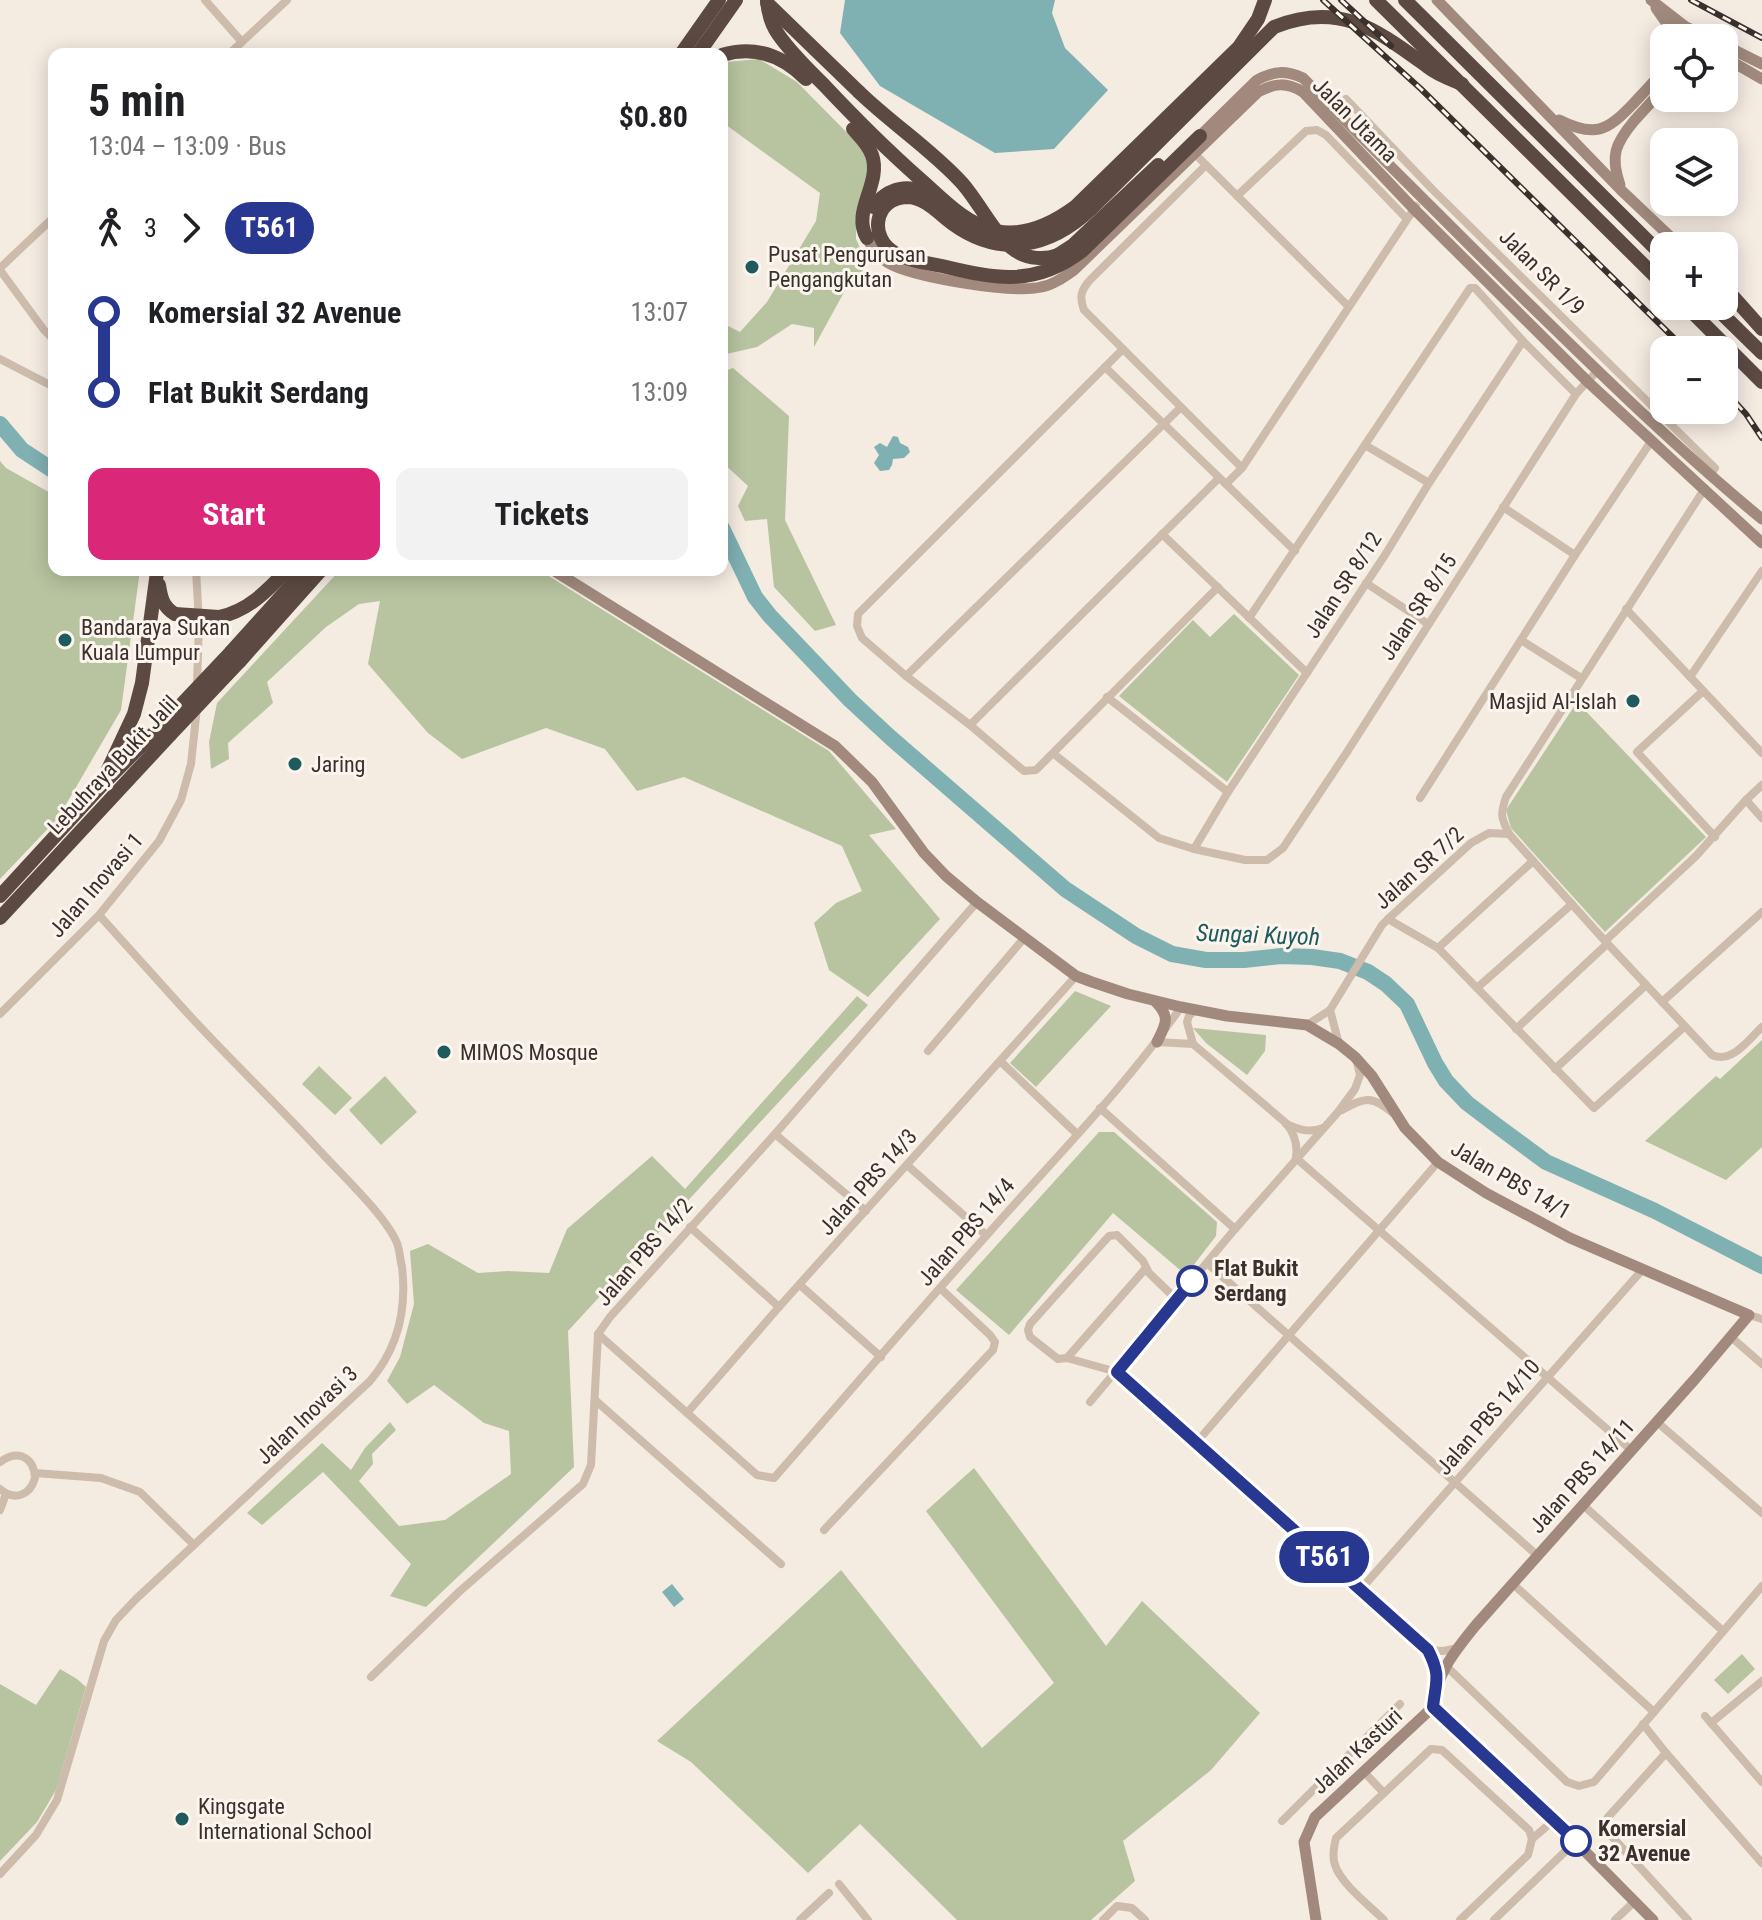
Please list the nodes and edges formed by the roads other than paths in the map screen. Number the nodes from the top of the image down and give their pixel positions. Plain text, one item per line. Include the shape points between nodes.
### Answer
1 (205, 0) edge
2 (287, 0) edge
3 (717, 0) edge
4 (736, 0) edge
5 (1265, 0) edge
6 (1376, 0) edge
7 (1405, 0) edge
8 (1437, 0) edge
9 (767, 1) edge
10 (1653, 2) edge
11 (1665, 24) edge
12 (1682, 24) edge
13 (242, 42) junction
14 (236, 48) edge
15 (685, 48) edge
16 (702, 48) edge
17 (1738, 52) edge
18 (728, 53) edge
19 (1762, 64) edge
20 (1738, 66) edge
21 (1762, 79) edge
22 (1462, 84) junction
23 (1650, 85) edge
24 (1346, 99) dead end
25 (1650, 104) edge
26 (1552, 116) junction
27 (1366, 121) junction
28 (1355, 131) junction
29 (1200, 136) junction
30 (1194, 153) junction
31 (1206, 165) junction
32 (1621, 190) junction
33 (1237, 196) junction
34 (946, 203) junction
35 (1414, 209) junction
36 (48, 223) edge
37 (1665, 232) edge
38 (867, 238) junction
39 (1650, 243) edge
40 (0, 269) edge
41 (1515, 271) junction
42 (1650, 271) edge
43 (1506, 281) junction
44 (1738, 302) edge
45 (1348, 306) junction
46 (1700, 320) edge
47 (1728, 320) edge
48 (1762, 329) edge
49 (48, 334) edge
50 (1523, 341) junction
51 (1123, 349) junction
52 (1762, 353) edge
53 (0, 359) edge
54 (1105, 367) junction
55 (1597, 371) junction
56 (1588, 382) junction
57 (1762, 382) edge
58 (48, 384) edge
59 (1576, 394) junction
60 (1180, 408) junction
61 (1164, 424) junction
62 (1652, 440) junction
63 (1365, 445) junction
64 (1242, 468) junction
65 (1710, 478) junction
66 (1222, 481) junction
67 (1429, 483) junction
68 (1503, 507) junction
69 (1762, 519) edge
70 (1162, 534) junction
71 (1762, 543) edge
72 (1295, 551) junction
73 (1575, 555) junction
74 (1762, 573) edge
75 (156, 576) edge
76 (158, 576) edge
77 (196, 576) edge
78 (281, 576) edge
79 (300, 576) edge
80 (315, 576) edge
81 (563, 576) edge
82 (1366, 583) junction
83 (1218, 587) junction
84 (1626, 609) junction
85 (1249, 618) junction
86 (1428, 624) junction
87 (1521, 640) junction
88 (236, 656) junction
89 (1307, 673) junction
90 (906, 676) junction
91 (1690, 677) junction
92 (1581, 678) junction
93 (1703, 691) junction
94 (1107, 697) junction
95 (970, 725) junction
96 (166, 730) junction
97 (1762, 753) edge
98 (1054, 754) junction
99 (103, 784) junction
100 (1762, 785) edge
101 (1228, 792) junction
102 (1420, 798) dead end
103 (1746, 800) junction
104 (1762, 818) edge
105 (1509, 834) junction
106 (1715, 837) junction
107 (1194, 849) junction
108 (1533, 861) junction
109 (0, 896) edge
110 (977, 902) junction
111 (1572, 904) junction
112 (1762, 912) edge
113 (99, 915) junction
114 (0, 918) edge
115 (1385, 922) junction
116 (1025, 937) junction
117 (1606, 942) junction
118 (1438, 948) junction
119 (1076, 976) junction
120 (1646, 985) junction
121 (1477, 988) junction
122 (1155, 1000) junction
123 (1662, 1002) junction
124 (1332, 1006) junction
125 (1181, 1007) junction
126 (1195, 1010) junction
127 (0, 1014) edge
128 (1307, 1025) junction
129 (1684, 1027) junction
130 (1762, 1027) edge
131 (1516, 1029) junction
132 (1157, 1042) junction
133 (1193, 1044) junction
134 (1339, 1044) junction
135 (928, 1051) dead end
136 (1355, 1057) junction
137 (1000, 1061) junction
138 (1555, 1069) junction
139 (1100, 1108) junction
140 (1338, 1112) junction
141 (1396, 1115) junction
142 (1286, 1123) junction
143 (1325, 1127) junction
144 (775, 1134) junction
145 (1077, 1134) junction
146 (1296, 1158) junction
147 (1438, 1162) junction
148 (907, 1165) junction
149 (866, 1211) junction
150 (690, 1227) junction
151 (1235, 1229) junction
152 (1379, 1230) junction
153 (986, 1235) junction
154 (1207, 1263) junction
155 (1146, 1268) junction
156 (1643, 1269) junction
157 (800, 1285) junction
158 (940, 1288) junction
159 (1176, 1299) junction
160 (779, 1307) junction
161 (1749, 1315) junction
162 (1762, 1319) edge
163 (598, 1334) junction
164 (1288, 1335) junction
165 (1731, 1337) junction
166 (881, 1357) junction
167 (1067, 1358) junction
168 (1762, 1364) edge
169 (1117, 1372) junction
170 (1547, 1377) junction
171 (595, 1400) junction
172 (1090, 1402) dead end
173 (687, 1413) junction
174 (1657, 1422) junction
175 (1196, 1443) junction
176 (1631, 1450) junction
177 (0, 1462) edge
178 (35, 1473) junction
179 (1454, 1483) junction
180 (3, 1491) edge
181 (1583, 1505) junction
182 (0, 1510) edge
183 (1762, 1513) edge
184 (824, 1530) dead end
185 (194, 1545) junction
186 (1538, 1556) junction
187 (781, 1564) dead end
188 (1513, 1584) junction
189 (1762, 1586) edge
190 (1361, 1589) junction
191 (1723, 1631) junction
192 (1458, 1648) junction
193 (1428, 1650) junction
194 (1445, 1665) junction
195 (371, 1677) dead end
196 (1762, 1681) edge
197 (1438, 1684) junction
198 (1400, 1704) dead end
199 (1433, 1707) junction
200 (1654, 1712) junction
201 (1643, 1724) junction
202 (1666, 1753) junction
203 (1338, 1767) junction
204 (1363, 1771) junction
205 (1353, 1781) junction
206 (1762, 1782) edge
207 (1384, 1793) junction
208 (1554, 1820) junction
209 (1282, 1821) dead end
210 (1532, 1839) junction
211 (1576, 1841) junction
212 (1762, 1863) edge
213 (0, 1874) edge
214 (839, 1884) dead end
215 (829, 1893) dead end
216 (1635, 1901) junction
217 (800, 1920) edge
218 (868, 1920) edge
219 (1103, 1920) edge
220 (1145, 1920) edge
221 (1316, 1920) edge
222 (1384, 1920) edge
223 (1460, 1920) edge
224 (1494, 1920) edge
225 (1615, 1920) edge
226 (1653, 1920) edge
227 (1688, 1920) edge

1 - 13 street
2 - 13 street
3 - 15 highway
4 - 16 highway
5 - 34 highway via 1239,47 1095,188 1051,223 1030,230 992,230
6 - 22 highway
7 - 39 highway
8 - 26 street
9 - 29 highway, bridge via 859,92 951,172 1004,241 1023,255 1050,258 1072,246 1156,167
9 - 34 highway via 772,23 787,46
10 - 11 street
10 - 12 street
13 - 14 street
17 - 19 street
18 - 38 highway via 753,51 785,61 864,140 874,165 862,218
20 - 21 street
22 - 29 highway via 1431,69 1363,19 1334,11 1300,14 1274,27 1063,231 1027,243 995,244 972,236 909,197 881,211 879,235 901,256 981,275 1018,277 1055,269 1098,236
22 - 42 highway
23 - 26 street via 1605,128 1579,129
24 - 27 street, Jalan SR 1/9
25 - 32 street via 1620,138 1615,157
26 - 32 street
27 - 28 street
27 - 41 street, Jalan SR 1/9
28 - 29 street, Jalan Utama via 1303,78 1279,71 1257,80
28 - 35 street, Jalan Utama
30 - 31 street
30 - 35 street, Jalan Utama via 1258,92 1272,84 1293,86
30 - 38 street, Jalan Utama via 1074,270 1040,288 927,276 888,263
31 - 33 street
31 - 51 street via 1082,290 1084,310
32 - 37 street
33 - 35 street via 1306,131 1317,130
33 - 45 street
34 - 38 highway via 913,188 892,190 872,209
35 - 43 street, Jalan Utama
35 - 45 street
35 - 56 street, Jalan Utama
36 - 40 street
40 - 49 street
41 - 43 street
41 - 65 street, Jalan SR 1/9
43 - 55 street, Jalan Utama
44 - 48 highway
45 - 64 street
46 - 57 highway
47 - 52 highway
50 - 59 street
50 - 63 street via 1470,288
50 - 67 street, Jalan SR 8/12
51 - 54 street
51 - 60 street
53 - 58 street
54 - 61 street
54 - 90 street via 858,614 862,638
55 - 56 street, Jalan SR 8/15
55 - 65 street, Jalan Utama
56 - 59 street, Jalan SR 8/15
56 - 62 street, Jalan Utama
59 - 68 street, Jalan SR 8/15
60 - 61 street
60 - 64 street
61 - 66 street
61 - 90 street
62 - 65 street, Jalan Utama
62 - 73 street
63 - 67 street
63 - 72 street
64 - 66 street
65 - 69 street, Jalan Utama
65 - 71 street, Jalan Utama
65 - 84 street
66 - 70 street
66 - 72 street
67 - 82 street, Jalan SR 8/12
68 - 73 street
68 - 86 street, Jalan SR 8/15
70 - 83 street
70 - 95 street
72 - 85 street
73 - 87 street
74 - 91 street
75 - 99 highway via 138,699
76 - 78 highway, bridge via 167,609 219,617 252,603
77 - 113 street, Jalan Inovasi 1 via 196,727 181,800 159,841
79 - 88 highway, Lebuhraya Bukit Jalil
80 - 88 highway, Lebuhraya Bukit Jalil
81 - 110 street, Jalan PBS 14/1 via 835,746 872,782 924,853
82 - 86 street
82 - 89 street, Jalan SR 8/12
83 - 85 street
83 - 94 street
84 - 91 street
84 - 92 street
85 - 89 street
86 - 107 street, Jalan SR 8/15 via 1283,848 1267,860
87 - 92 street
87 - 102 street
88 - 96 highway, Lebuhraya Bukit Jalil, bridge
89 - 101 street, Jalan SR 8/12
90 - 95 street
91 - 93 street
92 - 105 street via 1506,797 1501,819
93 - 97 street
93 - 106 street via 1637,754
94 - 98 street
94 - 101 street
95 - 98 street via 1024,771 1036,770
96 - 99 highway, Lebuhraya Bukit Jalil
96 - 114 highway, Lebuhraya Bukit Jalil
98 - 107 street via 1159,838
99 - 109 highway, Lebuhraya Bukit Jalil
100 - 103 street
101 - 107 street, Jalan SR 8/12
103 - 104 street
103 - 106 street
105 - 108 street
105 - 115 street, Jalan SR 7/2 via 1489,833 1471,843
106 - 117 street
108 - 111 street
108 - 118 street
110 - 116 street, Jalan PBS 14/1
110 - 144 street, Jalan PBS 14/2
111 - 117 street
111 - 121 street
112 - 123 street
113 - 127 street, Jalan Inovasi 1
113 - 185 street, Jalan Inovasi 3 via 372,1209 399,1250 404,1286 401,1323 380,1367
115 - 118 street
115 - 124 street, Jalan SR 7/2
116 - 119 street, Jalan PBS 14/1
116 - 135 street
117 - 120 street
117 - 131 street
118 - 121 street
119 - 122 street, Jalan PBS 14/1
119 - 137 street, Jalan PBS 14/3
120 - 123 street
120 - 138 street
121 - 131 street
122 - 125 street, Jalan PBS 14/1
122 - 132 street via 1166,1013
123 - 129 street
124 - 128 street, Jalan SR 7/2
124 - 134 street
125 - 126 street, Jalan PBS 14/1
125 - 132 street, Jalan PBS 14/4
126 - 128 street, Jalan PBS 14/1
126 - 133 street via 1187,1022
128 - 134 street, Jalan PBS 14/1
129 - 130 street via 1720,1058 1730,1057
129 - 138 street via 1594,1108
131 - 138 street
132 - 133 street
132 - 139 street, Jalan PBS 14/4
133 - 142 street
134 - 136 street, Jalan PBS 14/1
136 - 140 street via 1360,1075
136 - 141 street, Jalan PBS 14/1
137 - 145 street
137 - 148 street, Jalan PBS 14/3
139 - 145 street, Jalan PBS 14/4
139 - 151 street
140 - 141 street via 1372,1100
140 - 143 street
141 - 147 street, Jalan PBS 14/1
142 - 143 street via 1313,1132
142 - 146 street via 1298,1148
143 - 146 street
144 - 149 street
144 - 150 street, Jalan PBS 14/2
145 - 153 street, Jalan PBS 14/4
146 - 151 street
146 - 152 street
147 - 152 street
147 - 156 street, Jalan PBS 14/1 via 1537,1221
148 - 149 street, Jalan PBS 14/3
148 - 153 street
149 - 157 street, Jalan PBS 14/3
150 - 160 street
150 - 163 street, Jalan PBS 14/2
151 - 154 street
152 - 164 street
152 - 170 street
153 - 158 street, Jalan PBS 14/4
154 - 159 street
154 - 164 street
155 - 159 street
155 - 167 street
155 - 167 street via 1124,1240 1109,1236 1030,1324 1030,1337 1058,1359
156 - 161 street, Jalan PBS 14/1
156 - 170 street, Jalan PBS 14/10
157 - 160 street, Jalan PBS 14/3
157 - 166 street
158 - 166 street, Jalan PBS 14/4
158 - 184 street via 990,1335 993,1350
159 - 169 street
160 - 173 street, Jalan PBS 14/3
161 - 162 street, Jalan PBS 14/1
161 - 165 street, Jalan PBS 14/11
163 - 171 street, Jalan PBS 14/2
163 - 173 street
164 - 175 street
164 - 179 street
165 - 168 street
165 - 174 street, Jalan PBS 14/11
166 - 173 street, Jalan PBS 14/4 via 774,1478 757,1475
167 - 169 street
169 - 172 street
169 - 175 street
170 - 176 street
170 - 179 street, Jalan PBS 14/10
171 - 187 street
171 - 195 street, Jalan PBS 14/2 via 591,1465 583,1484
174 - 176 street, Jalan PBS 14/11
174 - 183 street
175 - 190 street
176 - 181 street, Jalan PBS 14/11
177 - 178 street via 19,1456
178 - 180 street via 24,1494
178 - 185 street via 101,1478 140,1492
179 - 186 street
179 - 190 street, Jalan PBS 14/10
180 - 182 street
181 - 186 street, Jalan PBS 14/11
181 - 191 street
185 - 213 street, Jalan Inovasi 3 via 109,1630 57,1800 36,1835
186 - 188 street, Jalan PBS 14/11
188 - 192 street, Jalan PBS 14/11
188 - 200 street
189 - 191 street
190 - 193 street
191 - 200 street
192 - 193 street
192 - 194 street, Jalan PBS 14/11
193 - 197 street
194 - 197 street, Jalan PBS 14/11
194 - 201 street via 1567,1782 1579,1786 1594,1782
196 - 206 street via 1708,1720
197 - 199 street, Jalan PBS 14/11
198 - 203 street
199 - 204 street, Jalan Kasturi
199 - 208 street
200 - 201 street
201 - 202 street
202 - 212 street
202 - 227 street via 1609,1816 1605,1829
203 - 205 street
203 - 209 street
204 - 205 street, Jalan Kasturi
204 - 207 street
205 - 221 street, Jalan Kasturi via 1315,1817 1304,1842
207 - 210 street via 1431,1749 1442,1750 1529,1830
207 - 222 street via 1336,1838 1333,1850 1335,1866 1348,1885
208 - 210 street
208 - 211 street
210 - 223 street via 1528,1855
211 - 216 street
211 - 224 street
214 - 218 street
215 - 217 street
216 - 225 street
216 - 226 street
219 - 220 street via 1117,1906 1132,1908

